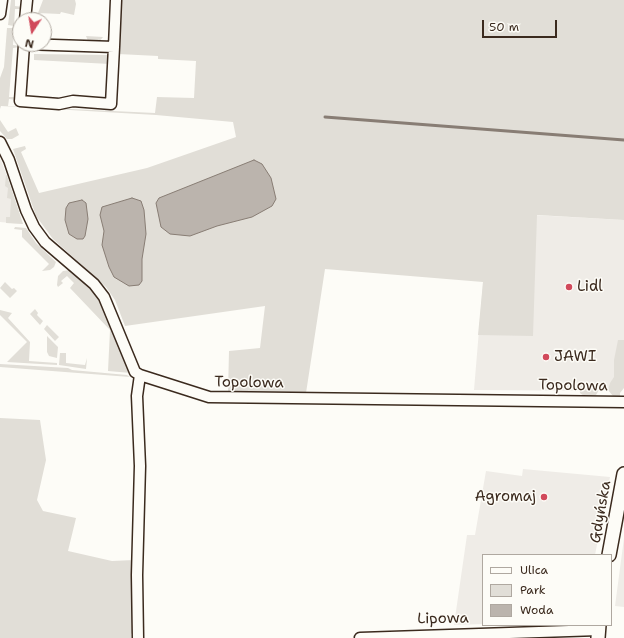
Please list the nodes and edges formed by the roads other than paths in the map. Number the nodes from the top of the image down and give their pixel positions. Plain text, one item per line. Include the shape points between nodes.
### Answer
1 (2, 0) edge
2 (27, 0) edge
3 (116, 0) edge
4 (26, 12) edge
5 (0, 14) edge
6 (52, 46) edge
7 (114, 47) junction
8 (24, 52) edge
9 (0, 142) edge
10 (140, 375) junction
11 (624, 402) edge
12 (624, 474) edge
13 (609, 554) edge
14 (599, 631) edge
15 (138, 638) edge
16 (360, 638) edge

1 - 5 street
2 - 4 street
3 - 7 street
6 - 7 street
7 - 8 street via 111,104 20,101
9 - 10 street via 34,228 45,242 99,290 108,305 135,372
10 - 11 street, Topolowa via 209,397
10 - 15 street via 137,396 140,466
12 - 13 main road, Gdyńska
14 - 16 street, Lipowa

